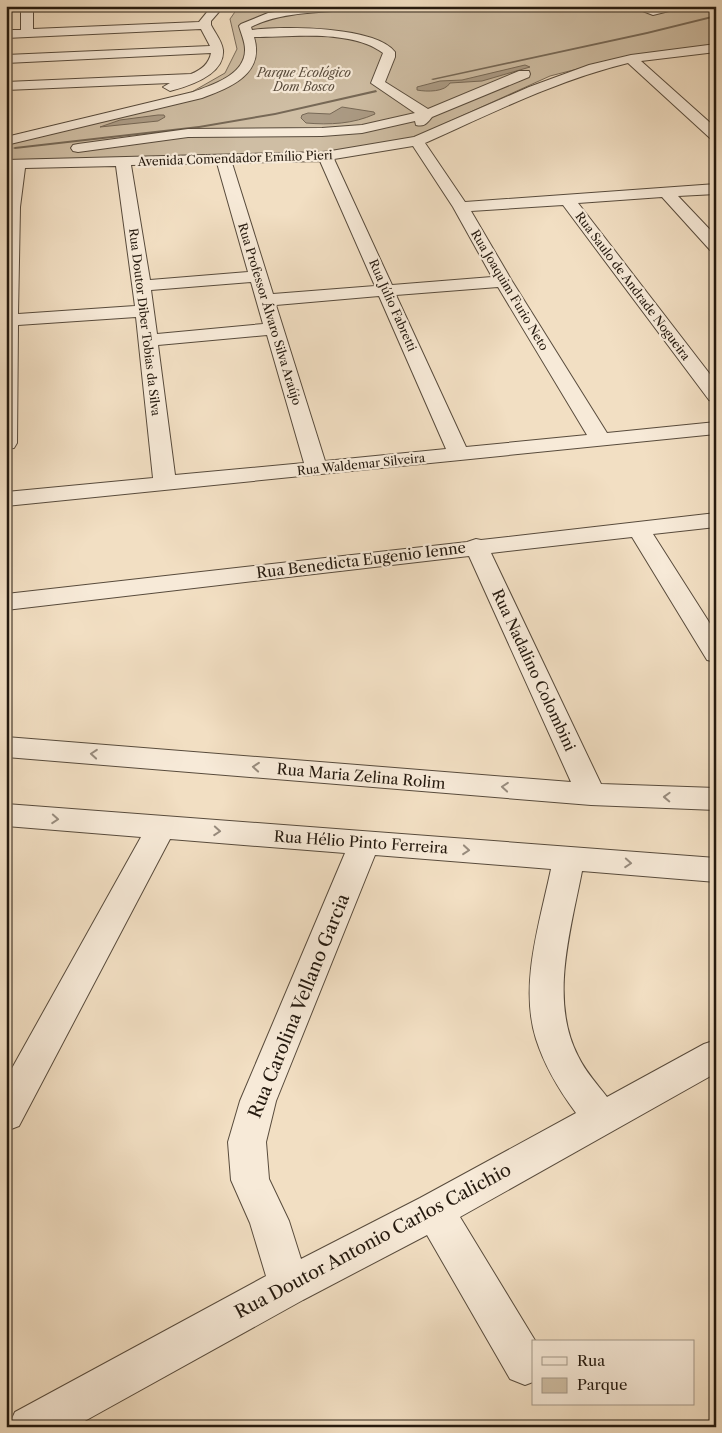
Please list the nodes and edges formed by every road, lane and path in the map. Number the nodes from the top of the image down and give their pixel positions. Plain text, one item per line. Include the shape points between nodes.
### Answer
1 (218, 6) edge
2 (363, 6) edge
3 (635, 6) edge
4 (677, 6) edge
5 (27, 8) edge
6 (13, 11) dead end
7 (205, 25) junction
8 (28, 33) junction
9 (246, 33) junction
10 (6, 34) edge
11 (217, 49) junction
12 (713, 51) edge
13 (6, 59) edge
14 (631, 59) junction
15 (535, 70) dead end
16 (197, 77) junction
17 (6, 86) edge
18 (426, 114) junction
19 (6, 128) edge
20 (716, 136) edge
21 (422, 139) junction
22 (6, 141) edge
23 (325, 156) junction
24 (223, 159) junction
25 (10, 160) edge
26 (123, 162) junction
27 (716, 189) edge
28 (666, 193) junction
29 (568, 201) junction
30 (9, 207) edge
31 (461, 208) junction
32 (716, 246) edge
33 (258, 276) junction
34 (503, 281) junction
35 (142, 286) junction
36 (387, 291) junction
37 (265, 300) junction
38 (144, 311) junction
39 (9, 320) junction
40 (274, 329) junction
41 (149, 340) junction
42 (716, 396) edge
43 (7, 419) edge
44 (716, 428) edge
45 (600, 440) junction
46 (6, 443) edge
47 (459, 454) junction
48 (316, 468) junction
49 (165, 483) junction
50 (6, 499) edge
51 (716, 520) edge
52 (638, 528) junction
53 (476, 546) junction
54 (6, 602) edge
55 (716, 654) edge
56 (6, 747) edge
57 (591, 794) junction
58 (716, 799) edge
59 (6, 815) edge
60 (161, 827) junction
61 (365, 842) junction
62 (569, 859) junction
63 (716, 870) edge
64 (716, 1055) edge
65 (6, 1114) edge
66 (601, 1118) junction
67 (434, 1211) junction
68 (289, 1286) junction
69 (525, 1364) dead end
70 (30, 1427) edge

1 - 7 street via 208,16
2 - 9 street via 262,18 245,26
3 - 4 street via 653,12
5 - 6 street
5 - 8 street
7 - 8 street
7 - 11 street
8 - 10 street
9 - 18 street via 339,36 378,44 389,52 389,57 378,83
9 - 22 street via 251,49 246,67 232,80 216,88 197,96
11 - 13 street
11 - 16 street via 216,60
12 - 14 street, Avenida Comendador Emílio Pieri
14 - 20 street
14 - 21 street, Avenida Comendador Emílio Pieri via 592,68 534,90
15 - 18 street
16 - 17 street
16 - 19 street via 149,94
18 - 21 street via 419,126
18 - 25 street via 362,129 188,133
21 - 23 street, Avenida Comendador Emílio Pieri
21 - 31 street, Rua Joaquim Furio Neto
23 - 24 street, Avenida Comendador Emílio Pieri
23 - 36 street, Rua Júlio Fabretti
24 - 26 street, Avenida Comendador Emílio Pieri
24 - 33 street, Rua Professor Álvaro Silva Araújo
25 - 26 street, Avenida Comendador Emílio Pieri
25 - 30 street
26 - 35 street, Rua Doutor Diber Tobias da Silva
27 - 28 street
28 - 29 street
28 - 32 street
29 - 31 street
29 - 42 street, Rua Saulo de Andrade Nogueira
30 - 39 street
31 - 34 street, Rua Joaquim Furio Neto
33 - 35 street
33 - 37 street, Rua Professor Álvaro Silva Araújo
34 - 36 street
34 - 45 street, Rua Joaquim Furio Neto
35 - 38 street, Rua Doutor Diber Tobias da Silva
36 - 37 street
36 - 47 street, Rua Júlio Fabretti
37 - 40 street, Rua Professor Álvaro Silva Araújo
38 - 39 street
38 - 41 street, Rua Doutor Diber Tobias da Silva
39 - 43 street
40 - 41 street
40 - 48 street, Rua Professor Álvaro Silva Araújo
41 - 49 street, Rua Doutor Diber Tobias da Silva
43 - 46 street
44 - 45 street, Rua Waldemar Silveira
45 - 47 street, Rua Waldemar Silveira
47 - 48 street, Rua Waldemar Silveira
48 - 49 street, Rua Waldemar Silveira
49 - 50 street, Rua Waldemar Silveira
51 - 52 street, Rua Benedicta Eugenio Ienne
52 - 53 street, Rua Benedicta Eugenio Ienne
52 - 55 street
53 - 54 street, Rua Benedicta Eugenio Ienne
53 - 57 street, Rua Nadalino Colombini
57 -> 56 street, Rua Maria Zelina Rolim
58 -> 57 street, Rua Maria Zelina Rolim
59 -> 60 street, Rua Hélio Pinto Ferreira
60 -> 61 street, Rua Hélio Pinto Ferreira
60 - 65 street
61 -> 62 street, Rua Hélio Pinto Ferreira
61 - 68 street, Rua Carolina Vellano Garcia via 258,1101 247,1142 250,1180 269,1221
62 -> 63 street, Rua Hélio Pinto Ferreira
62 - 66 street via 546,981 547,1006 551,1031 562,1061
64 - 66 street, Rua Doutor Antonio Carlos Calichio
66 - 67 street, Rua Doutor Antonio Carlos Calichio
67 - 68 street, Rua Doutor Antonio Carlos Calichio
67 - 69 street
68 - 70 street, Rua Doutor Antonio Carlos Calichio

